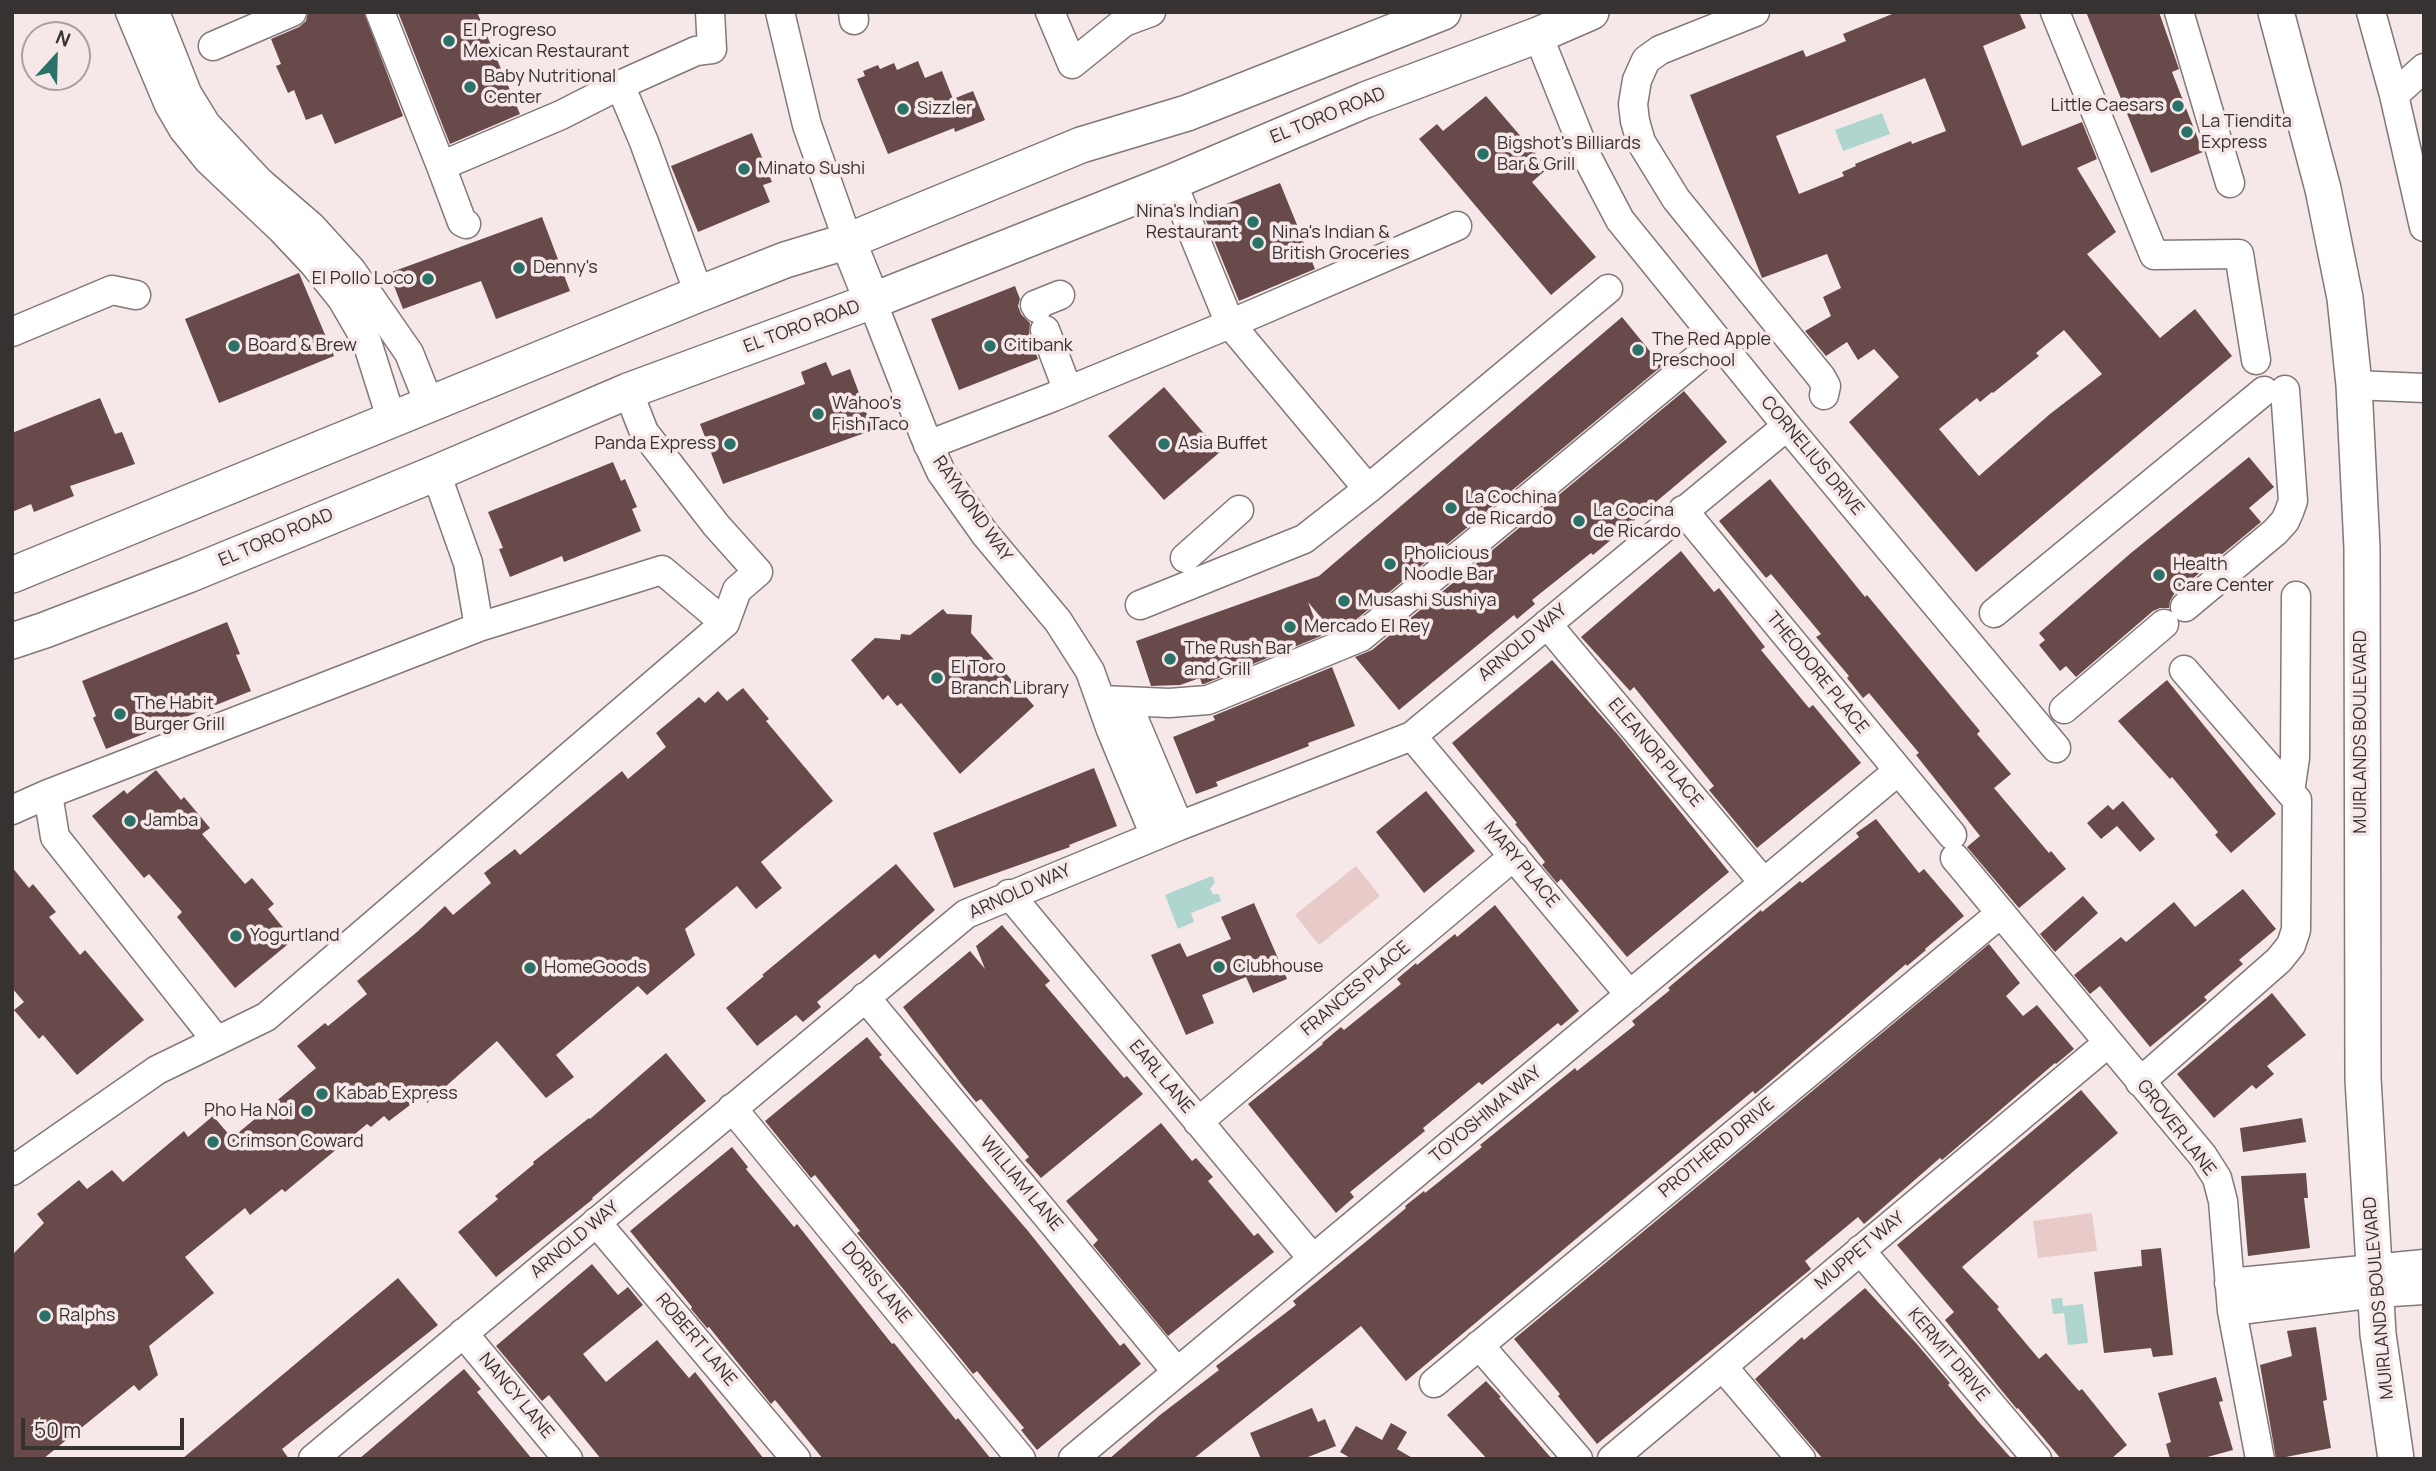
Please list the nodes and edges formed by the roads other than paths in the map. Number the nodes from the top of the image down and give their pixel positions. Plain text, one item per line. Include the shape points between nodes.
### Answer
1 (130, 12) edge
2 (155, 12) edge
3 (292, 12) edge
4 (380, 12) edge
5 (710, 12) edge
6 (780, 12) edge
7 (1050, 12) edge
8 (1152, 12) edge
9 (1443, 12) edge
10 (1591, 12) edge
11 (1755, 12) edge
12 (2055, 12) edge
13 (2179, 12) edge
14 (2276, 12) edge
15 (2371, 12) edge
16 (1534, 23) edge
17 (214, 46) dead end
18 (2424, 68) edge
19 (620, 86) junction
20 (2394, 95) junction
21 (441, 166) junction
22 (1172, 182) junction
23 (2230, 183) dead end
24 (466, 224) dead end
25 (1457, 226) dead end
26 (2424, 227) edge
27 (848, 241) junction
28 (1608, 289) dead end
29 (699, 294) junction
30 (135, 295) dead end
31 (872, 301) junction
32 (1047, 311) dead end
33 (1230, 324) junction
34 (12, 332) edge
35 (1717, 342) junction
36 (2256, 360) dead end
37 (2354, 385) junction
38 (2424, 388) edge
39 (628, 391) junction
40 (1068, 391) junction
41 (1824, 395) dead end
42 (429, 403) junction
43 (391, 418) junction
44 (1787, 426) junction
45 (929, 445) junction
46 (436, 473) junction
47 (1368, 489) junction
48 (1239, 510) dead end
49 (1683, 510) junction
50 (1185, 558) dead end
51 (12, 575) edge
52 (2296, 596) dead end
53 (1140, 605) dead end
54 (2185, 607) dead end
55 (1994, 613) dead end
56 (725, 623) junction
57 (1547, 624) junction
58 (2164, 624) dead end
59 (479, 627) junction
60 (12, 641) edge
61 (2184, 670) dead end
62 (1101, 700) junction
63 (2064, 709) dead end
64 (1412, 736) junction
65 (2056, 748) dead end
66 (1898, 771) junction
67 (2290, 792) junction
68 (48, 794) junction
69 (12, 810) edge
70 (1167, 831) junction
71 (1954, 846) joint
72 (1514, 856) junction
73 (1764, 883) junction
74 (1009, 894) junction
75 (2001, 913) junction
76 (1630, 995) junction
77 (865, 997) junction
78 (217, 1041) junction
79 (2108, 1043) junction
80 (2140, 1082) junction
81 (732, 1108) junction
82 (1198, 1122) junction
83 (12, 1171) edge
84 (596, 1222) junction
85 (1860, 1250) junction
86 (1313, 1259) junction
87 (2424, 1264) edge
88 (2375, 1282) junction
89 (2424, 1290) edge
90 (2231, 1297) junction
91 (463, 1333) junction
92 (1479, 1345) junction
93 (1723, 1367) junction
94 (1177, 1372) junction
95 (1434, 1383) dead end
96 (328, 1454) edge
97 (568, 1459) edge
98 (796, 1459) edge
99 (1021, 1459) edge
100 (1073, 1459) edge
101 (1578, 1459) edge
102 (1612, 1459) edge
103 (1801, 1459) edge
104 (2037, 1459) edge
105 (2260, 1459) edge
106 (2396, 1459) edge

1 - 43 street via 183,129 342,299 367,342
2 - 42 street via 187,93 206,124 352,271 409,354
3 - 17 street
4 - 21 street
5 - 19 street via 712,49 696,51
6 - 27 street via 807,125
7 - 8 street via 1072,64 1124,22
9 - 27 main road via 1187,113 1081,145
10 - 16 main road, EL TORO ROAD
11 - 41 street via 1660,50 1646,60 1637,80 1635,121 1641,142 1676,199 1821,377
12 - 36 street via 2154,255 2239,254
13 - 23 street
14 - 37 main road, MUIRLANDS BOULEVARD via 2323,189 2345,298
15 - 20 street
16 - 22 main road, EL TORO ROAD
16 - 35 street, CORNELIUS DRIVE via 1587,157 1620,220
18 - 20 street
19 - 21 street
19 - 29 street
20 - 26 street
21 - 24 street
22 - 31 main road, EL TORO ROAD
22 - 33 street
25 - 33 street
27 - 29 main road
27 - 31 main road
28 - 47 street
29 - 42 main road
30 - 34 street via 112,290
31 - 39 main road, EL TORO ROAD
31 - 45 street, RAYMOND WAY
32 - 40 street
33 - 40 street
33 - 47 street
35 - 44 street, CORNELIUS DRIVE
35 - 62 street via 1361,637 1208,700
37 - 38 street
37 - 88 main road, MUIRLANDS BOULEVARD via 2362,548 2363,1079
39 - 46 main road, EL TORO ROAD
39 - 56 street via 644,432 758,572 737,590
40 - 45 street
42 - 43 main road
43 - 51 main road
44 - 49 street, ARNOLD WAY
44 - 65 street, CORNELIUS DRIVE
45 - 62 street, RAYMOND WAY via 941,472 985,534 1075,645
46 - 59 street via 468,563
46 - 60 main road, EL TORO ROAD
47 - 53 street via 1304,539
48 - 50 street
49 - 57 street, ARNOLD WAY
49 - 66 street, THEODORE PLACE
52 - 67 street via 2295,758
54 - 55 street via 2275,532 2289,512 2293,501 2274,390
56 - 59 street via 662,570
56 - 78 street via 265,1017
57 - 64 street, ARNOLD WAY
57 - 73 street, ELEANOR PLACE
58 - 63 street
59 - 68 street
61 - 67 street
62 - 70 street via 1135,722
64 - 70 street, ARNOLD WAY
64 - 72 street, MARY PLACE
66 - 71 street, THEODORE PLACE
66 - 73 street, TOYOSHIMA WAY
67 - 80 street via 2297,800 2296,930 2291,946
68 - 69 street
68 - 78 street via 55,836
70 - 74 street, ARNOLD WAY
71 - 75 street, GROVER LANE
72 - 76 street, MARY PLACE
72 - 82 street, FRANCES PLACE
73 - 76 street, TOYOSHIMA WAY
74 - 77 street, ARNOLD WAY via 966,914
74 - 82 street, EARL LANE
75 - 79 street, GROVER LANE
75 - 92 street, PROTHERD DRIVE
76 - 86 street, TOYOSHIMA WAY
77 - 81 street, ARNOLD WAY
77 - 94 street, WILLIAM LANE
78 - 83 street via 157,1070
79 - 80 street, GROVER LANE
79 - 85 street, MUPPET WAY
80 - 90 street, GROVER LANE via 2217,1178
81 - 84 street, ARNOLD WAY
81 - 99 street, DORIS LANE
82 - 86 street, EARL LANE
84 - 91 street, ARNOLD WAY
84 - 98 street, ROBERT LANE
85 - 93 street, MUPPET WAY
85 - 104 street, KERMIT DRIVE
86 - 94 street, TOYOSHIMA WAY
87 - 88 street
88 - 89 street
88 - 90 street
88 - 106 main road, MUIRLANDS BOULEVARD
90 - 105 street, GROVER LANE
91 - 96 street, ARNOLD WAY
91 - 97 street, NANCY LANE
92 - 95 street, PROTHERD DRIVE
92 - 101 street
93 - 102 street, MUPPET WAY
93 - 103 street
94 - 100 street, TOYOSHIMA WAY

